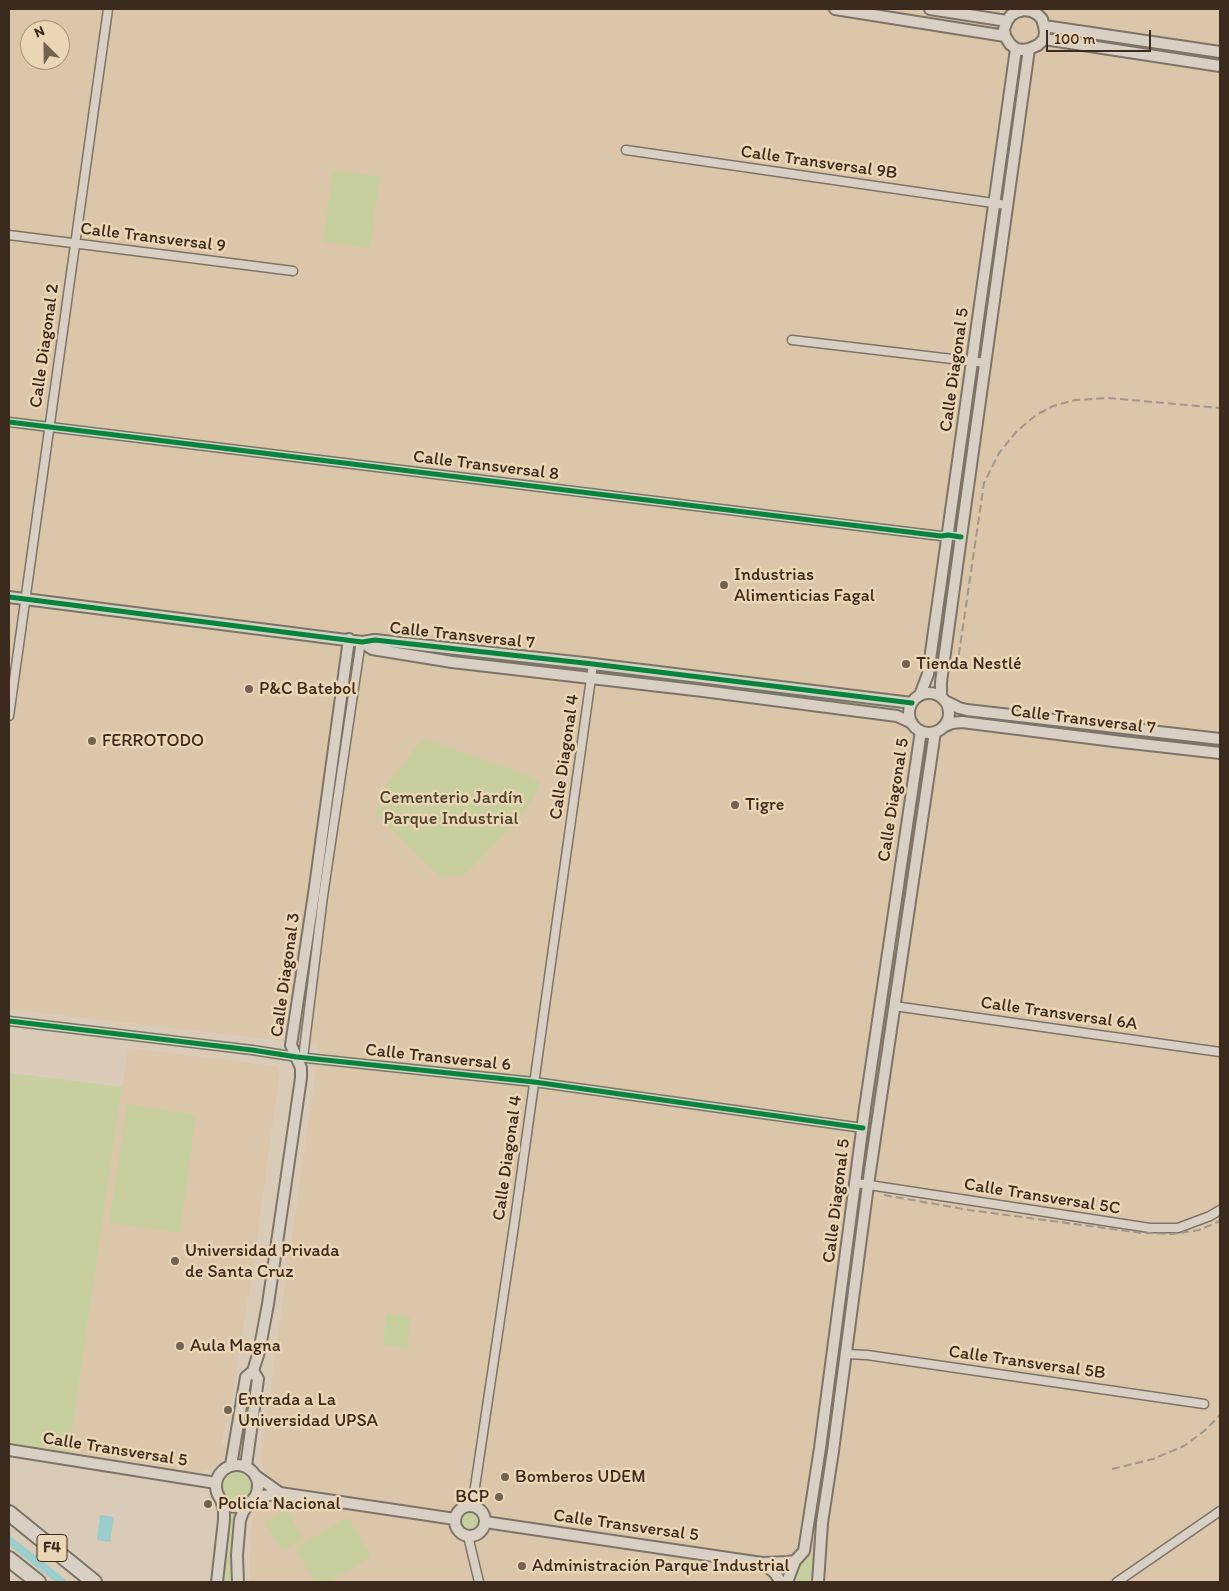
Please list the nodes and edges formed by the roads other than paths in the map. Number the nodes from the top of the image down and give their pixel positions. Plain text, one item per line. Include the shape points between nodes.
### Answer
1 (108, 9) edge
2 (835, 9) edge
3 (930, 9) edge
4 (878, 12) edge
5 (1007, 21) junction
6 (1044, 26) junction
7 (1006, 36) junction
8 (1044, 39) junction
9 (1016, 48) junction
10 (1029, 50) junction
11 (1220, 52) edge
12 (1220, 66) edge
13 (626, 150) dead end
14 (994, 203) junction
15 (1007, 205) junction
16 (9, 235) edge
17 (74, 244) junction
18 (293, 271) dead end
19 (792, 340) dead end
20 (972, 362) junction
21 (986, 363) junction
22 (9, 422) edge
23 (50, 427) junction
24 (948, 535) junction
25 (960, 537) junction
26 (9, 597) edge
27 (25, 599) junction
28 (349, 639) junction
29 (362, 642) junction
30 (593, 664) junction
31 (592, 678) junction
32 (808, 691) junction
33 (920, 695) junction
34 (943, 699) junction
35 (912, 703) junction
36 (806, 704) junction
37 (9, 716) edge
38 (1047, 718) junction
39 (912, 723) junction
40 (939, 729) junction
41 (921, 731) junction
42 (1046, 732) junction
43 (1180, 734) junction
44 (1220, 739) edge
45 (1178, 748) junction
46 (1220, 753) edge
47 (888, 949) junction
48 (903, 952) junction
49 (894, 1006) junction
50 (9, 1021) edge
51 (1220, 1052) edge
52 (300, 1058) junction
53 (534, 1082) junction
54 (863, 1128) junction
55 (856, 1182) junction
56 (868, 1185) junction
57 (1220, 1210) edge
58 (847, 1255) junction
59 (858, 1258) junction
60 (846, 1354) junction
61 (253, 1371) junction
62 (241, 1404) junction
63 (1204, 1404) dead end
64 (254, 1406) junction
65 (820, 1448) junction
66 (9, 1450) edge
67 (833, 1451) junction
68 (231, 1465) junction
69 (246, 1466) junction
70 (256, 1476) junction
71 (216, 1483) junction
72 (280, 1494) junction
73 (222, 1500) junction
74 (252, 1500) junction
75 (472, 1506) junction
76 (1220, 1511) edge
77 (9, 1513) edge
78 (455, 1518) junction
79 (485, 1522) junction
80 (468, 1536) junction
81 (804, 1551) junction
82 (819, 1558) junction
83 (9, 1559) edge
84 (796, 1561) junction
85 (762, 1563) junction
86 (36, 1582) edge
87 (94, 1582) edge
88 (217, 1582) edge
89 (238, 1582) edge
90 (479, 1582) edge
91 (780, 1582) edge
92 (787, 1582) edge
93 (818, 1582) edge
94 (1117, 1582) edge

1 - 17 street, Calle Diagonal 2
2 - 4 main road
3 - 5 main road
4 - 7 main road
5 - 6 main road via 1024,10 1037,14
5 - 7 main road
6 - 8 main road
6 - 11 main road
7 - 9 main road
8 - 10 main road
8 - 12 main road
9 - 10 main road
9 - 14 main road, Calle Diagonal 5
10 - 15 main road, Calle Diagonal 5
13 - 14 street, Calle Transversal 9B
14 - 15 street, Calle Transversal 9B
14 - 20 main road, Calle Diagonal 5
15 - 21 main road, Calle Diagonal 5
16 - 17 street, Calle Transversal 9
17 - 18 street, Calle Transversal 9
17 - 23 street, Calle Diagonal 2
19 - 20 street
20 - 21 street
20 - 24 main road, Calle Diagonal 5
21 - 25 main road, Calle Diagonal 5
22 - 23 street, Calle Transversal 8
23 - 24 street, Calle Transversal 8
23 - 27 street, Calle Diagonal 2
24 - 25 street, Calle Transversal 8
24 - 33 main road, Calle Diagonal 5 via 928,674
25 - 34 main road, Calle Diagonal 5 via 941,682
26 - 27 main road, Calle Transversal 7
27 - 28 main road, Calle Transversal 7
27 - 37 street, Calle Diagonal 2
28 - 29 main road, Calle Transversal 7
28 - 52 main road, Calle Diagonal 3 via 290,1046
29 - 30 main road, Calle Transversal 7 via 375,640
29 - 31 main road, Calle Transversal 7 via 372,649 452,662
29 - 52 street
30 - 31 street, Calle Diagonal 4
30 - 32 main road, Calle Transversal 7
31 - 36 main road, Calle Transversal 7
31 - 53 street, Calle Diagonal 4
32 - 35 main road, Calle Transversal 7
32 - 36 main road
33 - 34 main road via 931,694
33 - 35 main road
34 - 38 main road, Calle Transversal 7 via 967,710
34 - 40 main road via 948,717
35 - 39 main road
36 - 39 main road, Calle Transversal 7 via 896,716
38 - 42 main road
38 - 43 main road, Calle Transversal 7
39 - 41 main road
40 - 41 main road
40 - 42 main road, Calle Transversal 7 via 962,722
40 - 48 main road, Calle Diagonal 5
41 - 47 main road, Calle Diagonal 5
42 - 45 main road, Calle Transversal 7
43 - 44 main road, Calle Transversal 7
43 - 45 main road
45 - 46 main road, Calle Transversal 7
47 - 48 main road
47 - 54 main road, Calle Diagonal 5
48 - 49 main road, Calle Diagonal 5
49 - 51 street, Calle Transversal 6A
49 - 56 main road, Calle Diagonal 5
50 - 52 street, Calle Transversal 6
52 - 53 street, Calle Transversal 6
52 - 61 main road, Calle Diagonal 3 via 299,1094 268,1304
53 - 54 street, Calle Transversal 6
53 - 75 street, Calle Diagonal 4
54 - 55 main road, Calle Diagonal 5
55 - 56 street, Calle Transversal 5C
55 - 58 main road, Calle Diagonal 5
56 - 57 street, Calle Transversal 5C via 1150,1228 1178,1228
56 - 59 main road, Calle Diagonal 5
58 - 59 main road
58 - 65 main road, Calle Diagonal 5
59 - 60 main road, Calle Diagonal 5
60 - 63 street, Calle Transversal 5B
60 - 67 main road, Calle Diagonal 5
61 - 62 main road, Calle Diagonal 3 via 246,1377
61 - 64 main road, Calle Diagonal 3 via 258,1379
62 - 64 main road
62 - 68 main road, Calle Diagonal 3
64 - 69 main road, Calle Diagonal 3
65 - 67 main road
65 - 81 main road, Calle Diagonal 5
66 - 71 main road, Calle Transversal 5
67 - 82 main road, Calle Diagonal 5
68 - 69 main road
68 - 71 main road via 221,1472
69 - 70 main road
70 - 72 main road
70 - 74 main road via 258,1487
71 - 73 main road via 217,1494
72 - 74 main road
72 - 78 main road
73 - 74 main road via 235,1507
73 - 88 main road via 224,1520
74 - 89 main road via 240,1520
75 - 78 main road via 460,1510
75 - 79 main road via 483,1514
76 - 94 street
77 - 87 highway, F4
78 - 80 main road via 460,1532
79 - 80 main road via 481,1531
79 - 85 main road, Calle Transversal 5
80 - 90 street
81 - 82 main road via 813,1551
81 - 84 main road, Calle Diagonal 5
82 - 93 main road, Calle Diagonal 5
83 - 86 highway, F4
84 - 85 main road, Calle Transversal 5
84 - 92 main road, Calle Diagonal 5
85 - 91 main road via 774,1572

